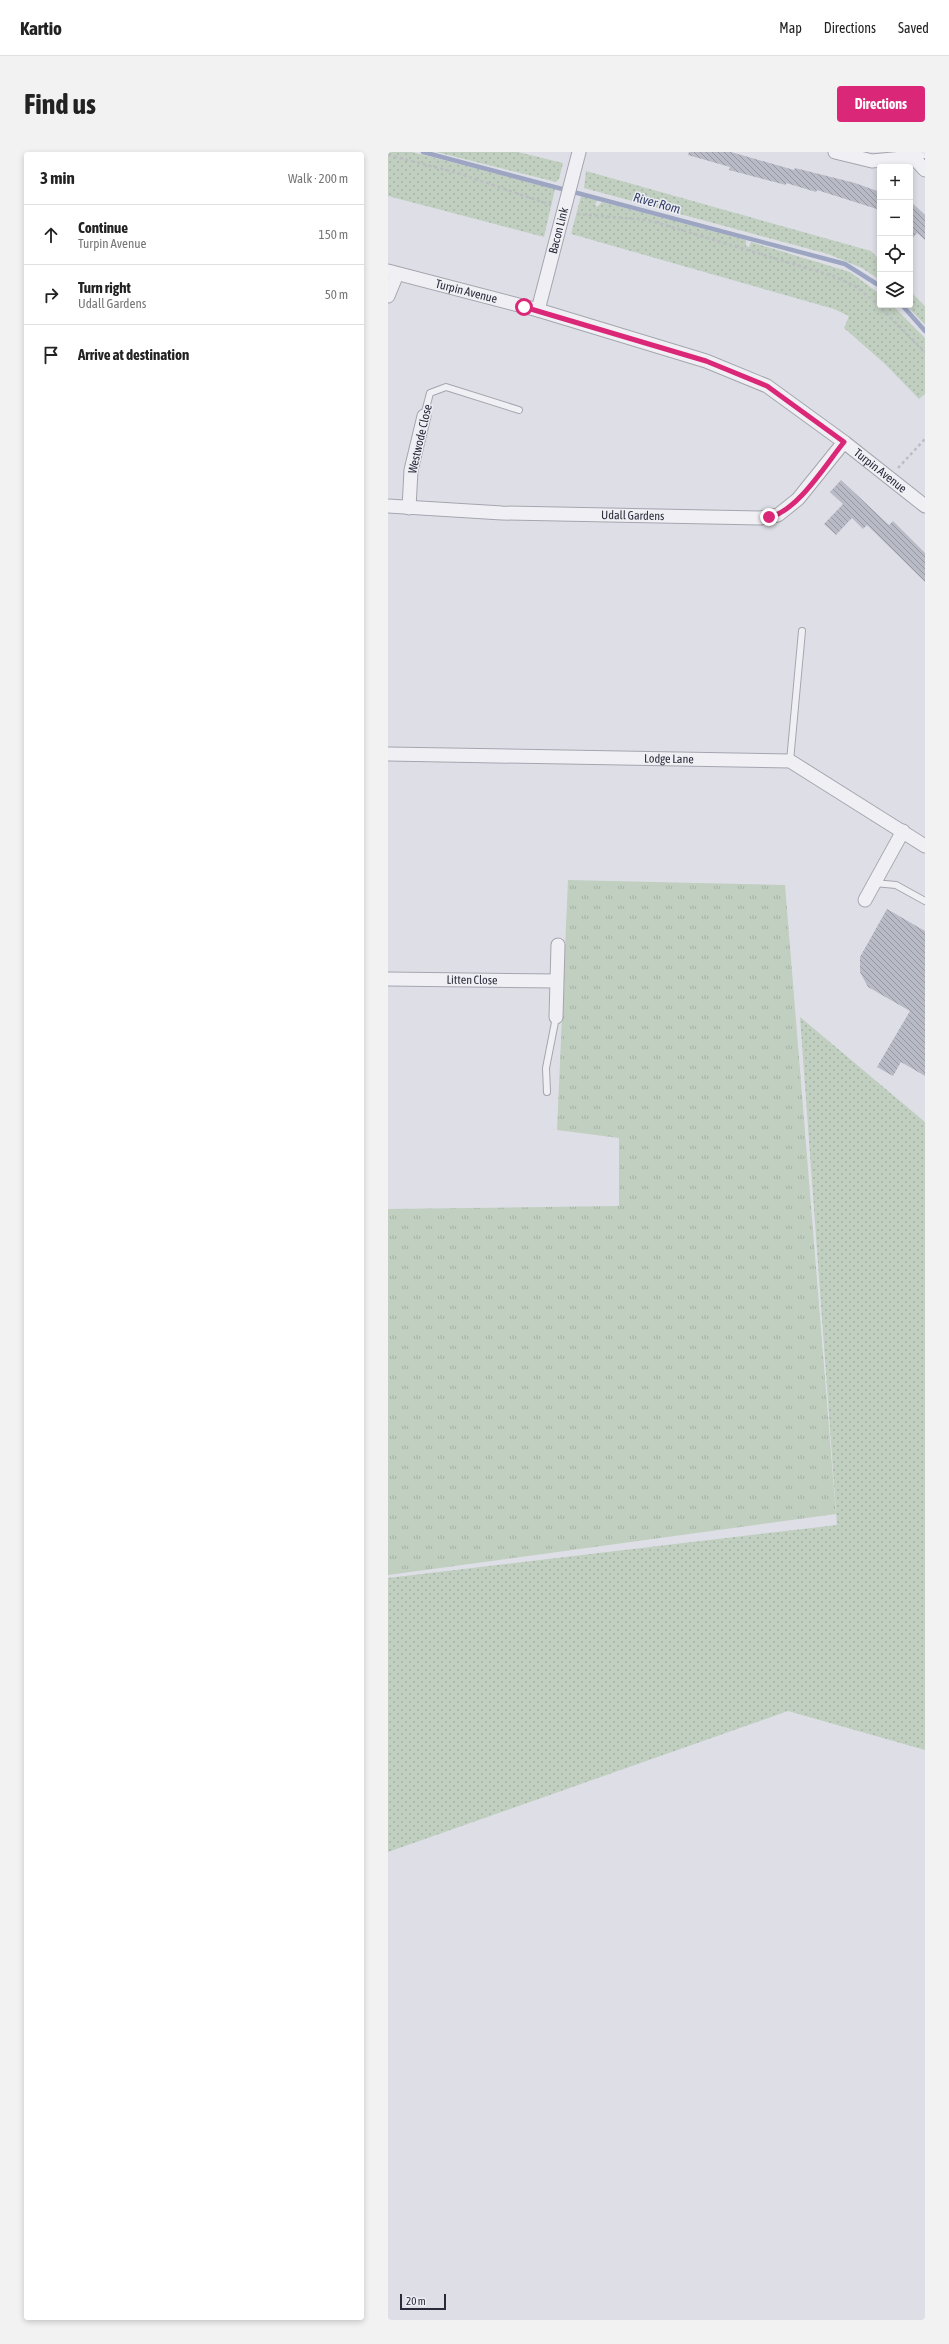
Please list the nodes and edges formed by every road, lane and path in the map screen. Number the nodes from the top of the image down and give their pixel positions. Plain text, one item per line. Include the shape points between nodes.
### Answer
1 (580, 152) edge
2 (835, 152) edge
3 (917, 154) edge
4 (388, 155) edge
5 (925, 170) edge
6 (558, 207) junction
7 (577, 214) dead end
8 (392, 273) edge
9 (388, 296) edge
10 (538, 310) junction
11 (925, 352) edge
12 (519, 410) dead end
13 (424, 416) joint
14 (925, 439) edge
15 (844, 442) junction
16 (889, 477) junction
17 (388, 506) edge
18 (925, 506) edge
19 (409, 508) junction
20 (802, 631) dead end
21 (388, 754) edge
22 (790, 761) junction
23 (903, 831) junction
24 (925, 846) edge
25 (874, 883) junction
26 (864, 900) dead end
27 (925, 901) edge
28 (558, 945) dead end
29 (388, 979) edge
30 (556, 981) junction
31 (556, 1017) joint
32 (547, 1092) dead end

1 - 6 street, Bacon Link
2 - 3 street via 872,162
3 - 5 street
4 - 6 path via 458,173
6 - 10 street, Bacon Link
7 - 11 path via 648,220 833,276 855,286
8 - 9 street
8 - 10 street, Turpin Avenue
10 - 15 street, Turpin Avenue via 706,361 767,386
12 - 13 lane, Westwode Close via 446,387 430,393
13 - 19 street, Westwode Close via 411,470
14 - 16 path
15 - 16 street, Turpin Avenue
15 - 19 street, Udall Gardens via 798,499 778,515 760,518 502,513
16 - 18 street, Turpin Avenue
17 - 19 street, Udall Gardens
20 - 22 lane
21 - 22 street, Lodge Lane
22 - 23 street
23 - 24 street
23 - 25 street
25 - 26 street
25 - 27 lane via 896,885
28 - 30 street
29 - 30 street, Litten Close
30 - 31 street
31 - 32 lane via 546,1068

